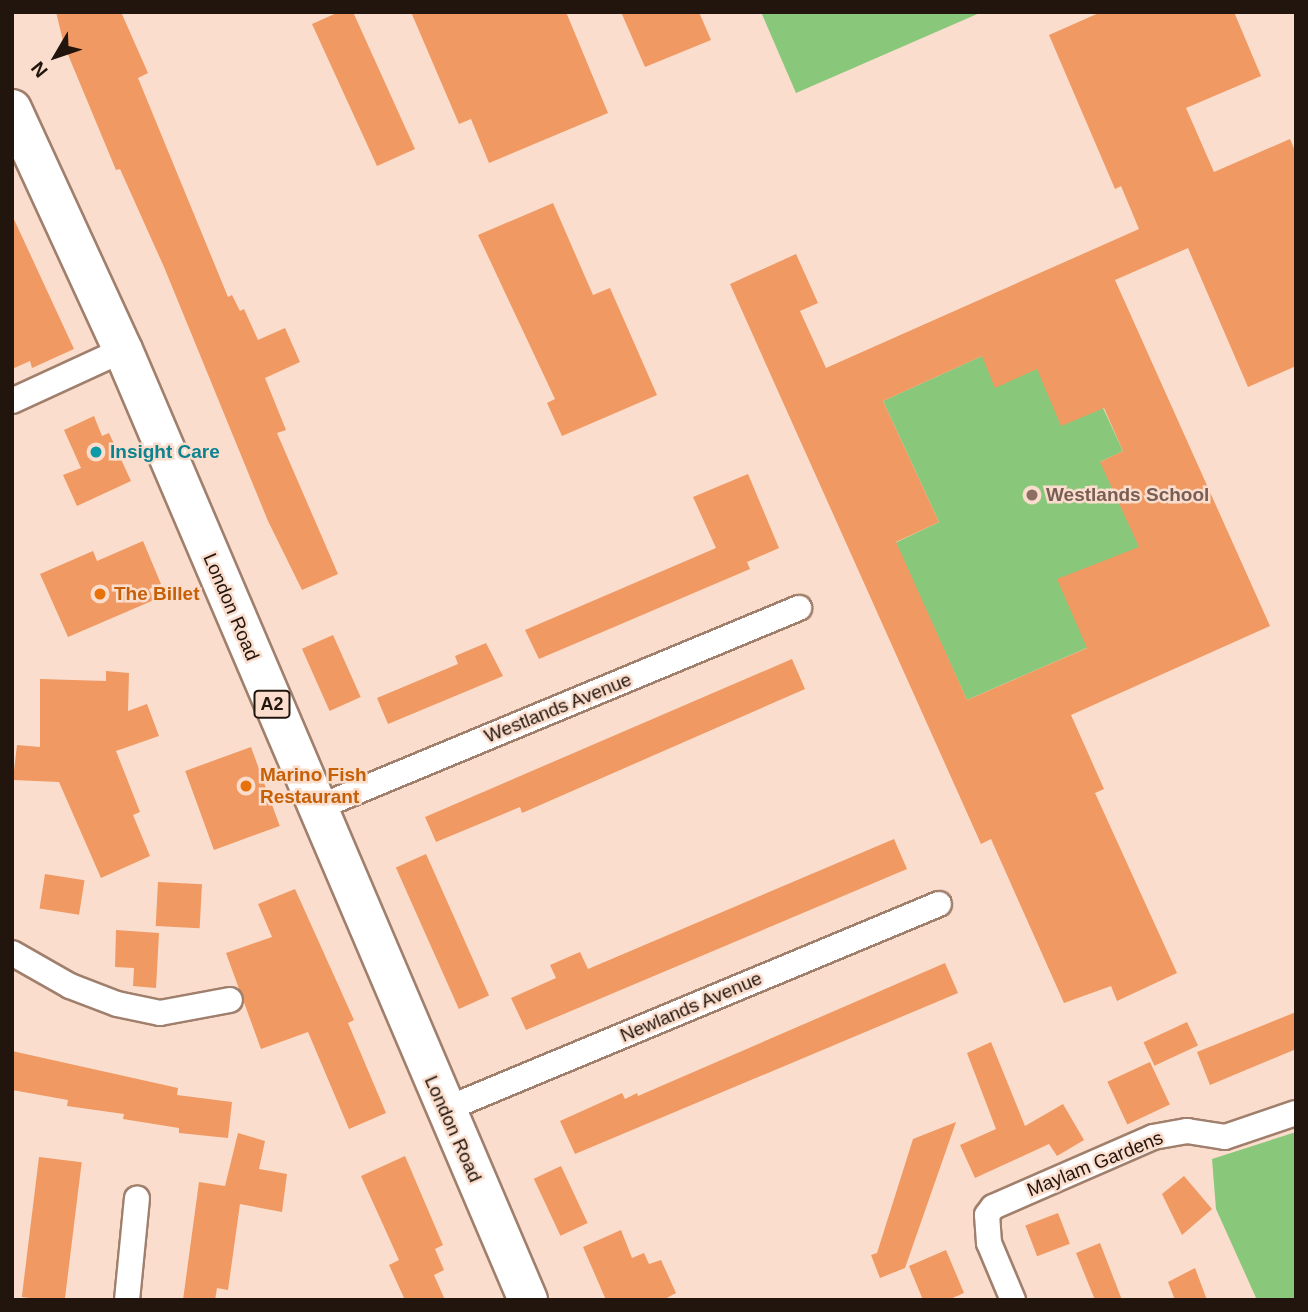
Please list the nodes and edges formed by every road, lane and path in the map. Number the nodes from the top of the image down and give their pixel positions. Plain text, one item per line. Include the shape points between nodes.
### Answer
1 (12, 109) edge
2 (123, 350) junction
3 (12, 401) edge
4 (799, 608) dead end
5 (317, 808) junction
6 (939, 904) dead end
7 (12, 953) edge
8 (230, 1000) dead end
9 (444, 1110) junction
10 (1296, 1113) edge
11 (137, 1198) dead end
12 (127, 1300) edge
13 (528, 1300) edge
14 (1013, 1300) edge

1 - 2 main road, London Road / A2
2 - 3 street
2 - 5 main road, London Road / A2
4 - 5 street, Westlands Avenue
5 - 9 main road, London Road / A2
6 - 9 street, Newlands Avenue
7 - 8 street via 70,986 117,1004 160,1013
9 - 13 main road, London Road / A2
10 - 14 street, Maylam Gardens via 1225,1137 1186,1131 1153,1137 993,1207 987,1216 989,1243
11 - 12 street

